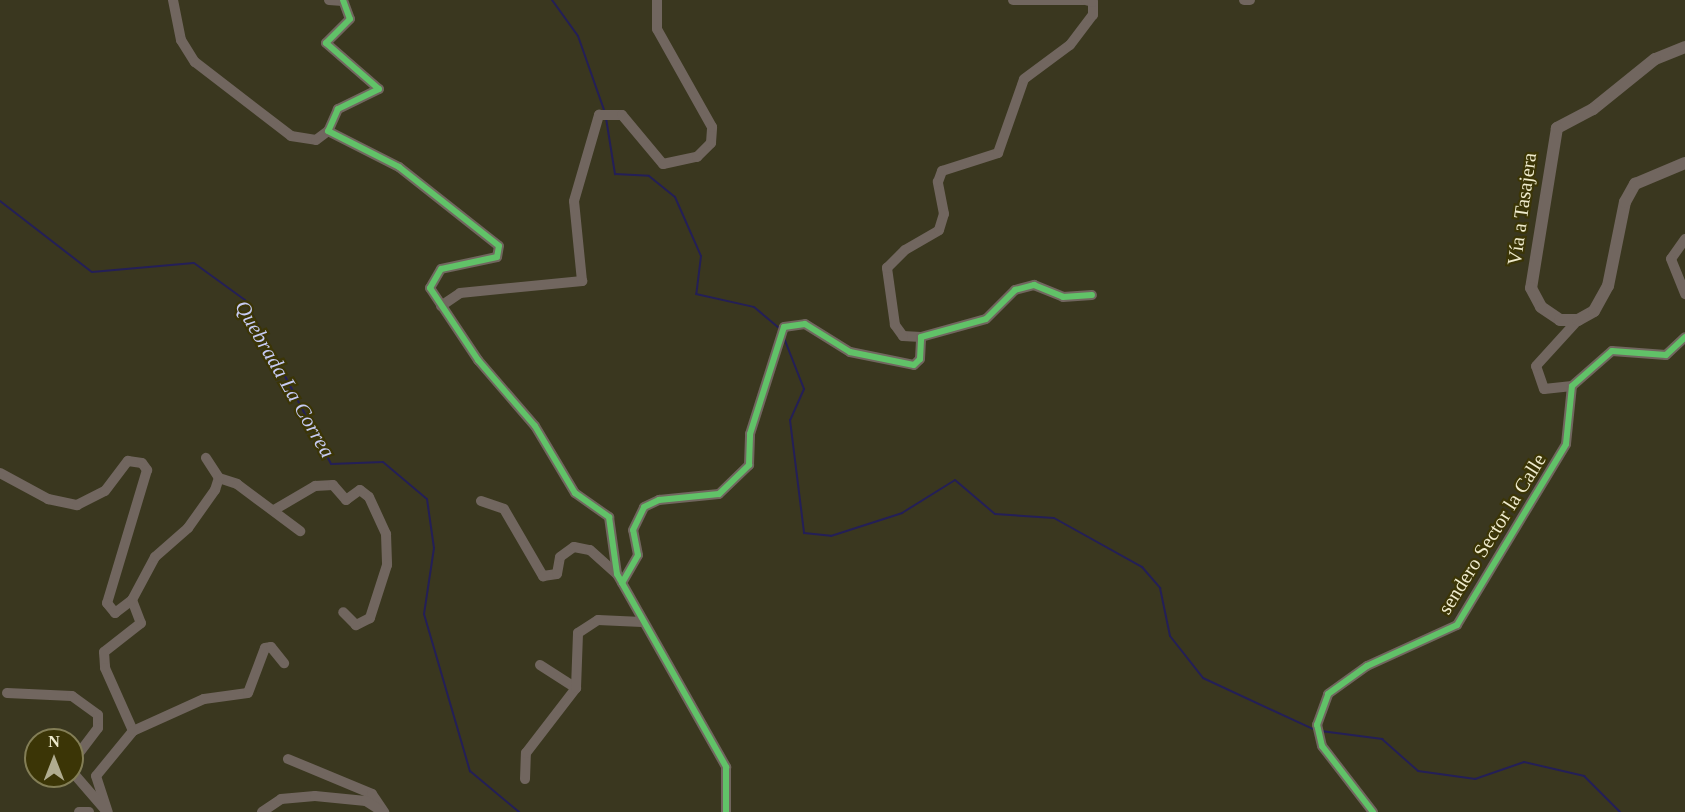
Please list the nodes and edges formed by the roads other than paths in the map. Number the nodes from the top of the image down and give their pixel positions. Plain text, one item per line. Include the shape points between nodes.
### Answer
1 (173, 0) edge
2 (329, 0) edge
3 (343, 0) edge
4 (657, 0) edge
5 (1013, 0) edge
6 (1085, 0) edge
7 (1244, 0) edge
8 (1250, 0) edge
9 (1685, 47) edge
10 (328, 131) junction
11 (1685, 163) edge
12 (1685, 239) edge
13 (1685, 294) edge
14 (1092, 295) dead end
15 (441, 306) junction
16 (1578, 320) junction
17 (921, 337) junction
18 (1685, 337) edge
19 (1572, 386) junction
20 (206, 458) dead end
21 (0, 473) edge
22 (219, 478) junction
23 (481, 501) dead end
24 (274, 510) junction
25 (300, 531) dead end
26 (619, 578) junction
27 (132, 600) junction
28 (343, 612) dead end
29 (642, 622) junction
30 (284, 663) dead end
31 (540, 665) dead end
32 (576, 688) junction
33 (7, 693) dead end
34 (133, 730) junction
35 (288, 759) dead end
36 (525, 779) dead end
37 (79, 812) edge
38 (89, 812) edge
39 (107, 812) edge
40 (262, 812) edge
41 (384, 812) edge
42 (726, 812) edge
43 (1373, 812) edge

1 - 10 street via 181,39 195,62 291,136 316,140
2 - 3 street
3 - 10 street via 350,19 326,43 379,89 338,108
4 - 15 street via 657,29 712,127 711,143 697,157 663,164 622,115 599,115 574,201 584,279 460,293
5 - 6 street
6 - 17 street via 1093,2 1093,15 1070,45 1024,80 998,153 942,171 938,182 944,214 939,230 904,250 886,268 895,325 903,336
7 - 8 street
9 - 16 street, Vía a Tasajera via 1655,58 1603,102 1557,128 1551,139 1531,288 1541,307 1560,320
10 - 15 street via 399,167 499,246 497,257 441,269 430,288
11 - 16 street via 1635,184 1625,202 1608,286 1594,311
12 - 13 street via 1671,259
14 - 17 street via 1063,297 1034,285 1015,290 986,319
15 - 26 street via 535,426 575,493 609,517
16 - 19 street via 1536,366 1544,389
17 - 26 street via 920,359 901,366 850,352 816,328 784,327 750,434 749,465 719,494 659,500 644,507 633,530 638,555
18 - 19 street via 1666,355 1612,351
19 - 43 street, sendero Sector la Calle via 1566,444 1457,625 1367,666 1323,702 1317,725 1322,746
20 - 22 street
21 - 27 street via 48,499 76,504 105,491 128,461 145,465 146,485 107,603 116,613
22 - 24 street
22 - 27 street via 201,512 155,557
23 - 26 street via 504,508 543,576 557,574 560,557 574,547 590,550
24 - 25 street
24 - 28 street via 322,485 333,485 346,500 360,490 369,497 386,534 387,565 370,618 356,625
26 - 29 street
27 - 34 street via 141,623 107,649 104,660
29 - 32 street via 598,620 578,633
29 - 42 street via 726,767
30 - 34 street via 272,646 265,648 248,693 204,699
31 - 32 street
32 - 36 street via 526,753
33 - 39 street via 72,696 98,715 98,728 75,758 75,775
34 - 39 street via 96,776
35 - 41 street via 372,794
37 - 38 street
40 - 41 street via 281,799 315,796 366,801

